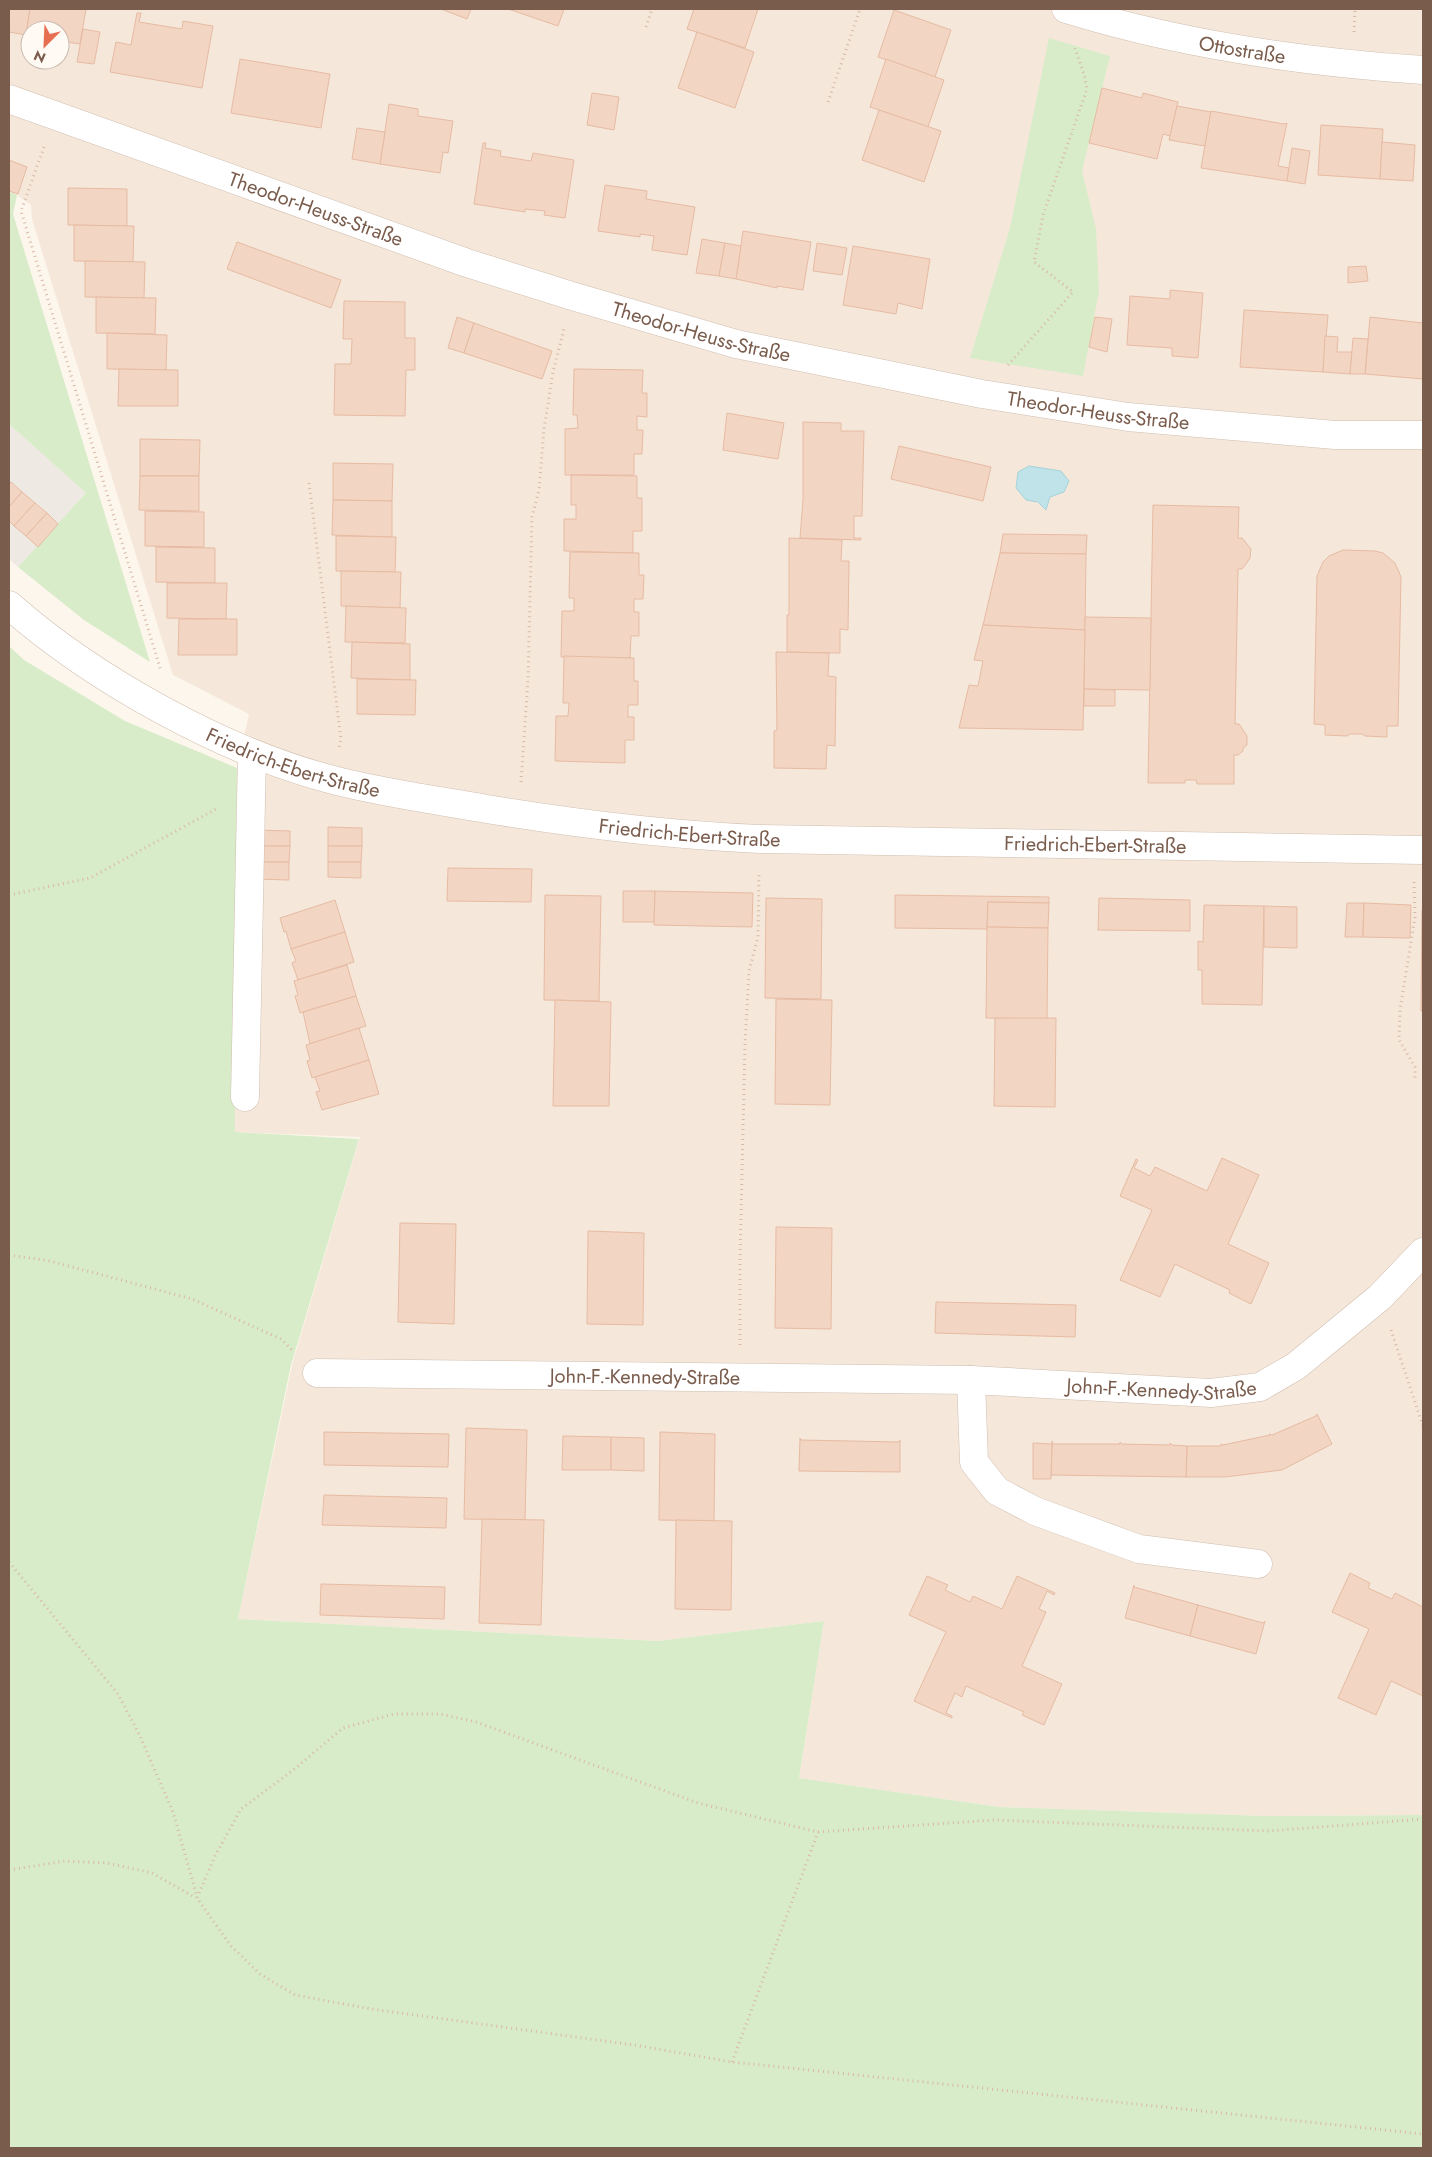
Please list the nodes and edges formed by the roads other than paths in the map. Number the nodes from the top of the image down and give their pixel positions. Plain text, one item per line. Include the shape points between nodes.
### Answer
1 (1066, 9) edge
2 (1423, 70) edge
3 (9, 99) edge
4 (1423, 435) edge
5 (9, 605) edge
6 (252, 753) junction
7 (1423, 850) edge
8 (245, 1097) dead end
9 (1423, 1252) edge
10 (317, 1373) road end
11 (971, 1380) junction
12 (1258, 1564) dead end

1 - 2 street, Ottostraße via 1121,26 1204,44 1351,65
3 - 4 street, Theodor-Heuss-Straße via 458,259 736,344 982,394 1128,417 1335,435
5 - 6 street, Friedrich-Ebert-Straße via 66,650 123,687
6 - 7 street, Friedrich-Ebert-Straße via 332,780 367,788 518,814 688,836
6 - 8 street
9 - 11 street, John-F.-Kennedy-Straße via 1380,1297 1296,1366 1260,1387 1211,1393
10 - 11 street, John-F.-Kennedy-Straße
11 - 12 street via 974,1462 997,1490 1035,1511 1139,1549

